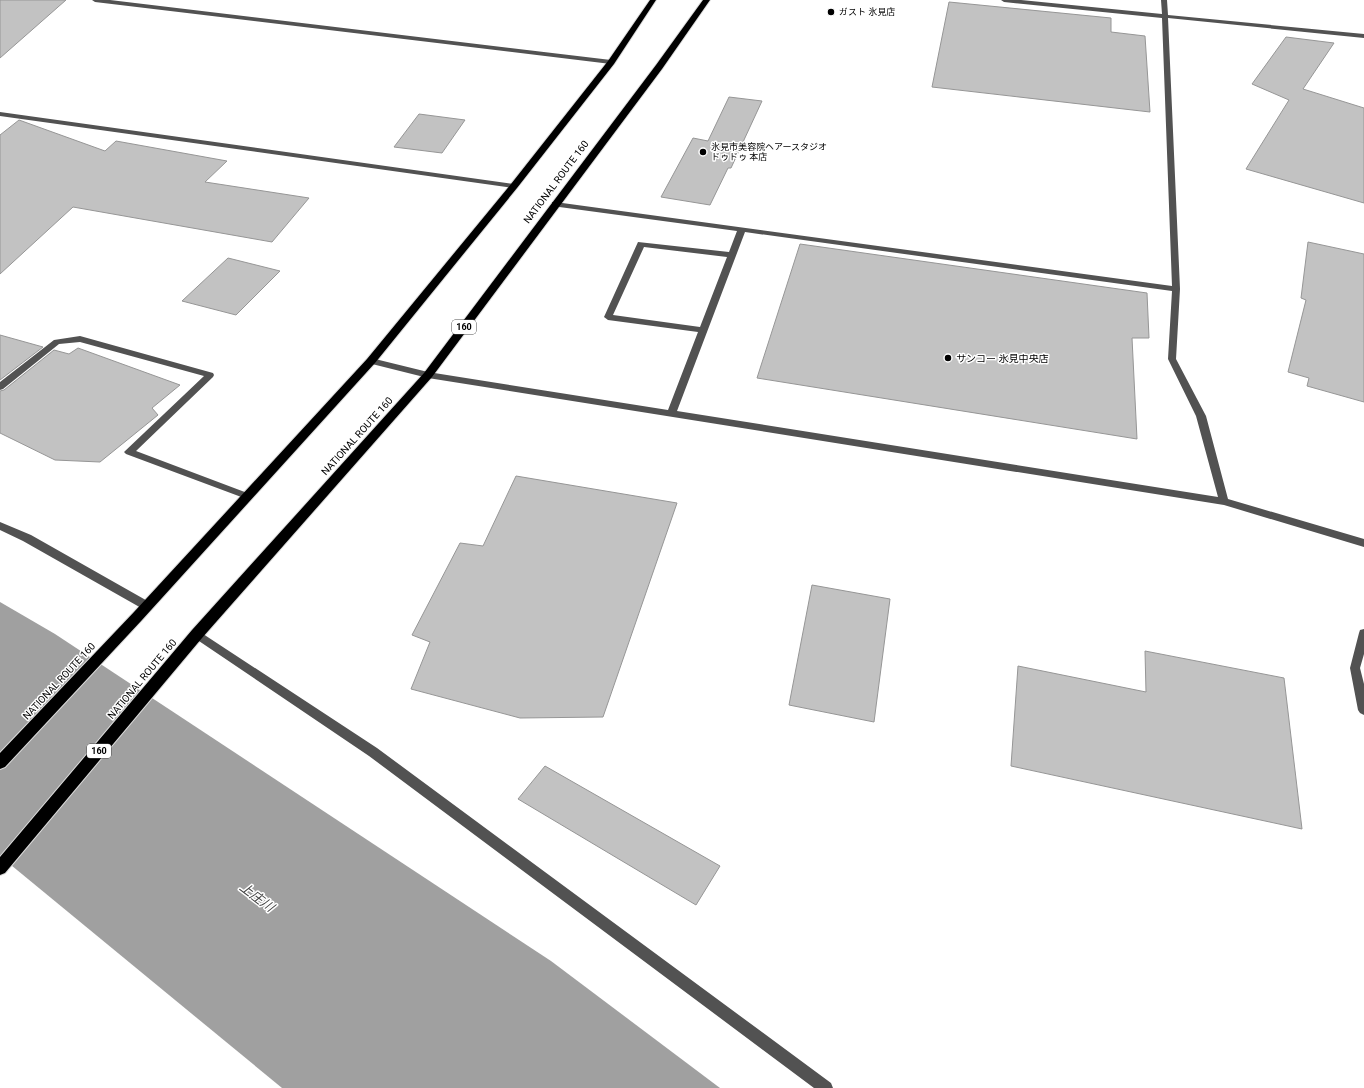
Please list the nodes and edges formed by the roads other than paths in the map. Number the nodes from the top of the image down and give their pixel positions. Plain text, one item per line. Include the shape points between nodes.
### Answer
1 (95, 0) edge
2 (653, 0) edge
3 (707, 0) edge
4 (1004, 0) edge
5 (1164, 0) edge
6 (1166, 17) junction
7 (1364, 36) edge
8 (611, 62) junction
9 (0, 114) edge
10 (514, 186) junction
11 (555, 204) junction
12 (742, 230) junction
13 (732, 255) junction
14 (1176, 289) junction
15 (703, 330) junction
16 (371, 361) junction
17 (428, 375) junction
18 (0, 387) edge
19 (672, 412) junction
20 (247, 496) junction
21 (1224, 501) junction
22 (0, 526) edge
23 (1364, 543) edge
24 (147, 606) junction
25 (1364, 633) edge
26 (197, 634) junction
27 (1364, 710) edge
28 (0, 763) edge
29 (0, 868) edge
30 (826, 1088) edge

1 - 8 street
2 - 8 highway
3 - 11 highway, NATIONAL ROUTE 160 / 160
4 - 6 street
5 - 6 street
6 - 7 street
6 - 14 street
8 - 10 highway
9 - 10 street
10 - 16 highway
11 - 12 street
11 - 17 highway, NATIONAL ROUTE 160 / 160
12 - 13 street
12 - 14 street
13 - 15 street
13 - 15 street via 640,244 608,317
14 - 21 street via 1172,360 1201,416
15 - 19 street
16 - 17 street
16 - 20 highway
17 - 19 street
17 - 26 highway, NATIONAL ROUTE 160 / 160
18 - 20 street via 57,342 80,339 210,375 129,452
19 - 21 street
20 - 24 highway
21 - 23 street
22 - 24 street via 27,538
24 - 28 highway, NATIONAL ROUTE 160
25 - 27 street via 1355,668
26 - 29 highway, NATIONAL ROUTE 160 / 160
26 - 30 street via 373,752

